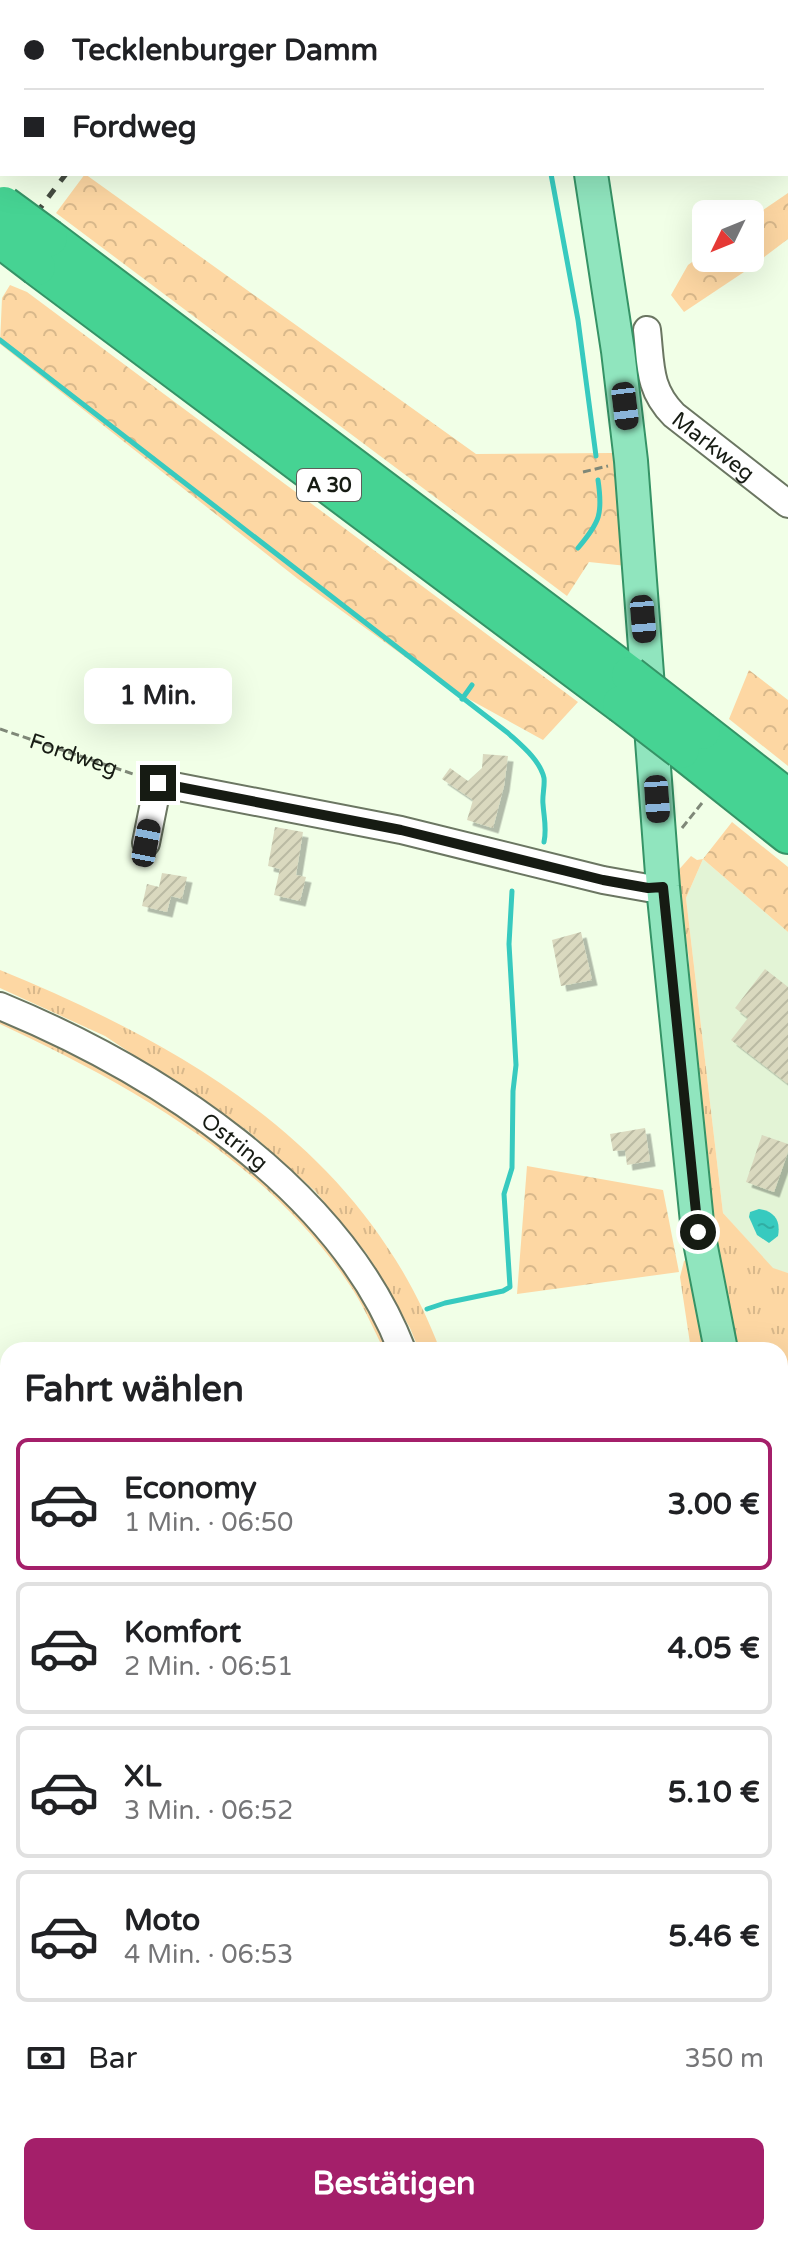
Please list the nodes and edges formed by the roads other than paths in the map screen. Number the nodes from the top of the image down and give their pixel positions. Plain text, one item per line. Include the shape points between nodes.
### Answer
1 (591, 176) edge
2 (1, 215) edge
3 (647, 330) dead end
4 (788, 504) edge
5 (692, 740) junction
6 (788, 798) edge
7 (788, 835) edge
8 (146, 843) dead end
9 (663, 887) junction
10 (0, 1006) edge
11 (398, 1342) edge
12 (719, 1342) edge

1 - 9 main road via 631,461
2 - 5 highway, A 30, bridge via 43,252
3 - 4 street, Markweg via 652,380 661,402
5 - 6 highway, A 30
5 - 7 highway, A 30
8 - 9 street via 158,783 401,830 603,880
9 - 12 main road via 698,1232
10 - 11 street, Ostring via 131,1070 252,1154 290,1187 352,1257

